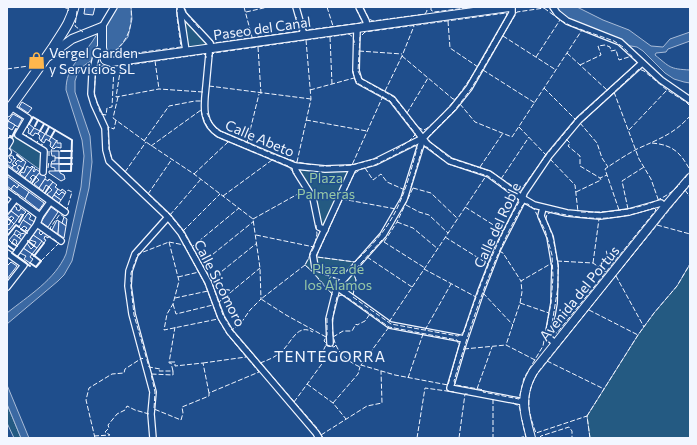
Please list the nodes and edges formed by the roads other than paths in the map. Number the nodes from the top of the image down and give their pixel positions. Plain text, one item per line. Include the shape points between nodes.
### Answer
1 (74, 7) edge
2 (114, 7) edge
3 (296, 7) edge
4 (359, 7) edge
5 (511, 7) edge
6 (553, 7) edge
7 (180, 8) edge
8 (367, 27) junction
9 (102, 28) junction
10 (357, 28) junction
11 (304, 35) junction
12 (102, 48) junction
13 (210, 48) junction
14 (186, 51) junction
15 (45, 59) junction
16 (642, 63) junction
17 (690, 100) edge
18 (9, 109) edge
19 (423, 138) junction
20 (295, 166) junction
21 (353, 168) junction
22 (7, 170) edge
23 (43, 172) dead end
24 (690, 178) edge
25 (7, 192) edge
26 (16, 198) junction
27 (522, 198) junction
28 (50, 202) junction
29 (665, 207) junction
30 (543, 208) junction
31 (7, 210) edge
32 (65, 212) dead end
33 (40, 216) junction
34 (168, 217) junction
35 (37, 224) junction
36 (325, 230) junction
37 (61, 241) dead end
38 (7, 253) edge
39 (16, 253) dead end
40 (344, 278) junction
41 (7, 287) edge
42 (337, 287) junction
43 (464, 340) junction
44 (330, 342) dead end
45 (555, 343) junction
46 (524, 402) junction
47 (153, 438) edge
48 (319, 438) edge
49 (531, 438) edge

1 - 15 main road via 70,20
2 - 9 street
3 - 11 street
4 - 8 street
5 - 8 street, Paseo del Canal
5 - 19 street via 512,13 469,88
6 - 16 street via 567,21 620,42
7 - 13 street via 210,43
7 - 14 street
8 - 10 street, Paseo del Canal
9 - 12 street
9 - 15 street via 72,39
10 - 11 street, Paseo del Canal
10 - 19 street via 358,79 392,99
11 - 13 street, Paseo del Canal
12 - 14 street, Paseo del Canal via 105,60 109,62
12 - 34 street, Calle Sicómoro via 97,52 91,88 94,104 105,128 107,156 113,165
13 - 14 street, Paseo del Canal
13 - 20 street, Calle Abeto via 204,110 212,129
15 - 18 main road
16 - 17 street
16 - 27 street, Calle del Roble via 579,120 549,156
18 - 23 street via 28,118 18,135 44,151
19 - 21 street, Calle Abeto via 375,162
19 - 27 street via 450,161 489,174
19 - 40 street via 409,186 398,211 383,235
20 - 21 street, Calle Abeto
20 - 36 street via 313,198 319,227
21 - 36 street
22 - 28 street
24 - 29 street, Avenida del Portús
25 - 26 street
26 - 31 street
26 - 33 street
27 - 30 street
27 - 43 street, Calle del Roble via 497,250
28 - 32 street
28 - 33 street
29 - 30 street via 661,203 629,212 600,216
29 - 45 street, Avenida del Portús
30 - 45 street via 541,216 550,237 555,260 555,287 548,337
33 - 35 street
34 - 47 street via 135,254 128,271 132,314 153,392
34 - 48 street, Calle Sicómoro via 200,265 221,317 230,332
35 - 37 street
35 - 39 street
36 - 40 street via 313,255 316,267
38 - 41 street via 24,265
40 - 42 street
42 - 43 street via 390,325
42 - 44 street via 329,319
43 - 46 street, Calle del Roble via 450,388
45 - 46 street, Avenida del Portús via 533,372 525,390
46 - 49 street, Avenida del Portús

